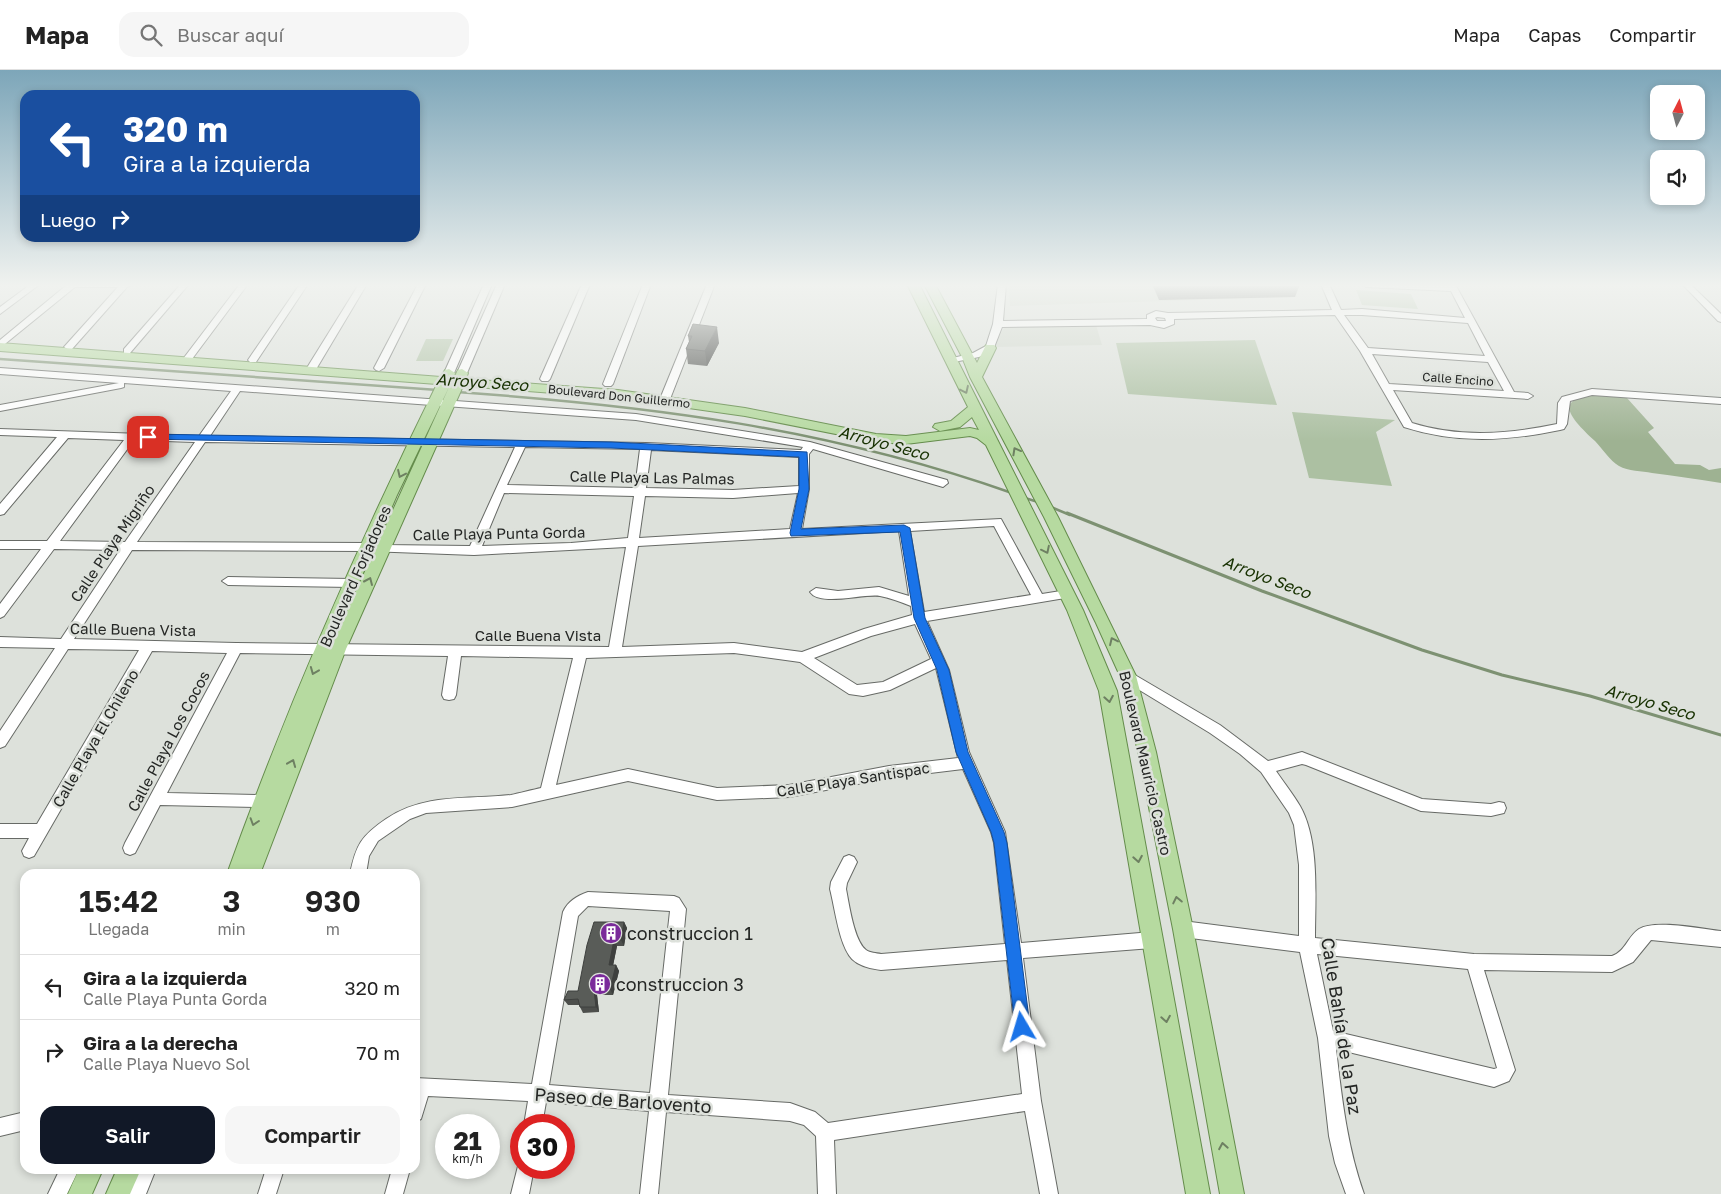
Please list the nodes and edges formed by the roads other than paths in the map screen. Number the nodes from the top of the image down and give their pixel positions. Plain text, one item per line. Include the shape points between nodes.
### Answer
1 (78, 336) edge
2 (140, 336) edge
3 (204, 336) edge
4 (269, 336) edge
5 (331, 336) edge
6 (395, 336) edge
7 (469, 336) edge
8 (474, 336) edge
9 (563, 336) edge
10 (627, 336) edge
11 (691, 336) edge
12 (940, 336) edge
13 (957, 336) edge
14 (994, 336) edge
15 (1354, 336) edge
16 (1480, 336) edge
17 (1, 344) edge
18 (992, 344) junction
19 (69, 347) junction
20 (127, 351) junction
21 (1364, 351) junction
22 (966, 353) junction
23 (950, 356) junction
24 (188, 358) junction
25 (1492, 359) junction
26 (253, 360) junction
27 (312, 368) junction
28 (379, 368) junction
29 (0, 371) edge
30 (976, 378) junction
31 (453, 379) junction
32 (544, 379) junction
33 (138, 381) junction
34 (608, 384) junction
35 (1386, 387) junction
36 (236, 389) junction
37 (668, 395) junction
38 (1511, 395) junction
39 (1528, 396) dead end
40 (442, 401) junction
41 (1721, 401) edge
42 (0, 408) edge
43 (974, 409) junction
44 (0, 432) edge
45 (65, 434) junction
46 (131, 437) junction
47 (202, 439) junction
48 (423, 443) junction
49 (522, 443) junction
50 (992, 443) junction
51 (646, 446) junction
52 (807, 450) junction
53 (942, 483) dead end
54 (500, 489) junction
55 (804, 489) junction
56 (639, 493) junction
57 (0, 511) edge
58 (904, 528) junction
59 (795, 533) junction
60 (633, 542) junction
61 (0, 545) edge
62 (52, 545) junction
63 (129, 546) junction
64 (375, 548) junction
65 (474, 552) junction
66 (228, 581) dead end
67 (352, 582) junction
68 (816, 592) dead end
69 (1067, 594) junction
70 (1038, 598) junction
71 (918, 610) junction
72 (0, 613) edge
73 (0, 642) edge
74 (64, 644) junction
75 (149, 645) junction
76 (236, 648) junction
77 (330, 649) junction
78 (455, 651) junction
79 (614, 652) junction
80 (581, 653) junction
81 (803, 657) junction
82 (939, 661) junction
83 (1128, 676) junction
84 (449, 695) dead end
85 (0, 742) edge
86 (967, 763) junction
87 (1266, 768) junction
88 (547, 793) junction
89 (156, 799) junction
90 (261, 801) junction
91 (1499, 808) dead end
92 (0, 831) edge
93 (40, 831) junction
94 (130, 848) dead end
95 (29, 851) dead end
96 (849, 862) dead end
97 (239, 869) edge
98 (252, 869) edge
99 (359, 869) edge
100 (1183, 929) junction
101 (1721, 939) edge
102 (1152, 940) junction
103 (1307, 945) junction
104 (1013, 953) junction
105 (1474, 962) junction
106 (1326, 1038) junction
107 (420, 1088) edge
108 (539, 1093) junction
109 (1032, 1101) junction
110 (659, 1104) junction
111 (535, 1114) edge
112 (20, 1122) edge
113 (0, 1127) edge
114 (825, 1132) junction
115 (67, 1174) edge
116 (89, 1174) edge
117 (127, 1174) edge
118 (145, 1174) edge
119 (273, 1174) edge
120 (400, 1174) edge
121 (523, 1179) edge
122 (57, 1194) edge
123 (80, 1194) edge
124 (118, 1194) edge
125 (137, 1194) edge
126 (267, 1194) edge
127 (394, 1194) edge
128 (520, 1194) edge
129 (649, 1194) edge
130 (828, 1194) edge
131 (1049, 1194) edge
132 (1198, 1194) edge
133 (1232, 1194) edge
134 (1355, 1194) edge

1 - 19 street
2 - 20 street
3 - 24 street
4 - 26 street
5 - 27 street
6 - 28 street
7 - 31 street, Boulevard Forjadores
8 - 31 street, Boulevard Forjadores
9 - 32 street
10 - 34 street
11 - 37 street
12 - 23 main road, Boulevard Mauricio Castro
13 - 22 main road, Boulevard Mauricio Castro
14 - 18 street
15 - 21 street
16 - 25 street
17 - 19 main road, Boulevard Don Guillermo
17 - 24 main road, Boulevard Don Guillermo
18 - 22 street
18 - 30 main road
19 - 20 main road, Boulevard Don Guillermo
20 - 24 main road, Boulevard Don Guillermo
21 - 25 street
21 - 35 street
22 - 23 street
22 - 30 main road, Boulevard Mauricio Castro
23 -> 43 main road, Boulevard Mauricio Castro
24 - 26 main road, Boulevard Don Guillermo
24 - 27 main road, Boulevard Don Guillermo
25 - 38 street
26 - 27 main road, Boulevard Don Guillermo
27 - 28 main road, Boulevard Don Guillermo
27 - 31 main road, Boulevard Don Guillermo
28 - 31 main road, Boulevard Don Guillermo
29 - 33 street, Boulevard Don Guillermo
83 -> 30 main road, Boulevard Mauricio Castro via 1040,493
31 - 32 main road, Boulevard Don Guillermo
31 - 37 main road, Boulevard Don Guillermo
31 - 40 main road, Boulevard Forjadores
32 - 34 main road, Boulevard Don Guillermo
33 - 36 street, Boulevard Don Guillermo
33 - 42 street
34 - 37 main road, Boulevard Don Guillermo
35 - 38 street, Calle Encino
35 - 41 street via 1408,425 1426,431 1477,438 1560,428 1566,399 1592,392
36 - 40 street, Boulevard Don Guillermo
36 - 47 street, Calle Playa Migriño
37 - 43 main road, Boulevard Don Guillermo via 883,430 948,426
37 - 50 main road, Boulevard Don Guillermo via 876,438 906,440 970,432 982,434
38 - 39 street, Calle Encino
40 - 48 main road, Boulevard Forjadores
40 - 52 street, Boulevard Don Guillermo via 636,417
43 - 50 main road, Boulevard Mauricio Castro
44 - 45 street
45 - 46 street
45 - 57 street
46 - 47 street
46 - 62 street
47 - 48 street
47 - 63 street, Calle Playa Migriño
48 - 49 street
48 - 64 main road, Boulevard Forjadores
49 - 51 street
49 - 54 street
50 -> 69 main road, Boulevard Mauricio Castro
51 - 52 street
51 - 56 street
52 - 53 street, Boulevard Don Guillermo
52 - 55 street
54 - 56 street, Calle Playa Las Palmas
54 - 65 street
55 - 56 street, Calle Playa Las Palmas via 733,494
55 - 59 street
56 - 60 street
58 - 59 street, Calle Playa Punta Gorda
58 - 70 street, Calle Playa Punta Gorda via 997,522
58 - 71 street
59 - 60 street, Calle Playa Punta Gorda
60 - 65 street, Calle Playa Punta Gorda via 574,549
60 - 79 street
61 - 62 street, Calle Playa Punta Gorda
62 - 63 street, Calle Playa Punta Gorda
62 - 72 street
63 - 64 street, Calle Playa Punta Gorda
63 - 74 street, Calle Playa Migriño
64 - 65 street, Calle Playa Punta Gorda
64 - 67 main road, Boulevard Forjadores
77 -> 64 main road, Boulevard Forjadores
66 - 67 street
67 - 77 main road, Boulevard Forjadores
68 - 71 street via 838,595 879,591
69 - 70 street, Calle Buena Vista
69 -> 102 main road, Boulevard Mauricio Castro via 1108,691
70 - 71 street, Calle Buena Vista
71 - 81 street, Calle Buena Vista
71 - 82 street
73 - 74 street, Calle Buena Vista
74 - 75 street, Calle Buena Vista
74 - 85 street, Calle Playa Migriño
75 - 76 street, Calle Buena Vista
75 - 93 street, Calle Playa El Chileno
76 - 77 street, Calle Buena Vista
76 - 89 street, Calle Playa Los Cocos
77 - 78 street, Calle Buena Vista
77 -> 90 main road, Boulevard Forjadores
98 -> 77 main road, Boulevard Forjadores
78 - 80 street, Calle Buena Vista
78 - 84 street
79 - 80 street, Calle Buena Vista
79 - 81 street, Calle Buena Vista via 734,648
80 - 88 street
81 - 82 street via 860,692 872,690
82 - 86 street
83 - 87 street, Calle Bahía de la Paz via 1215,729
100 -> 83 main road, Boulevard Mauricio Castro
86 - 88 street, Calle Playa Santispac via 889,772 789,791 717,794 628,775
86 - 104 street via 1001,843
87 - 91 street via 1307,758 1421,805
87 - 103 street, Calle Bahía de la Paz via 1295,810 1301,826 1307,865
88 - 99 street, Calle Playa Santispac via 498,803 426,807 405,814 373,836 362,854
89 - 90 street
89 - 94 street, Calle Playa Los Cocos
90 -> 97 main road, Boulevard Forjadores
92 - 93 street
93 - 95 street, Calle Playa El Chileno
96 - 104 street via 838,889 853,945 868,960 880,962
100 - 103 street
133 -> 100 main road, Boulevard Mauricio Castro
101 - 105 street via 1650,932 1641,937 1624,961 1612,964
102 - 104 street
102 -> 132 main road, Boulevard Mauricio Castro
103 - 105 street
103 - 106 street, Calle Bahía de la Paz
104 - 109 street
105 - 106 street via 1506,1070 1500,1077
106 - 134 street, Calle Bahía de la Paz via 1338,1136
107 - 108 street, Paseo de Barlovento
108 - 110 street, Paseo de Barlovento
108 - 110 street via 571,912 575,906 588,900 671,902 678,909
108 - 111 street
109 - 114 street
109 - 131 street
110 - 114 street, Paseo de Barlovento via 790,1112 809,1118
110 - 129 street
112 - 113 street
114 - 130 street
115 - 122 street
116 - 123 main road
117 - 124 main road
118 - 125 street
119 - 126 street
120 - 127 street
121 - 128 street

